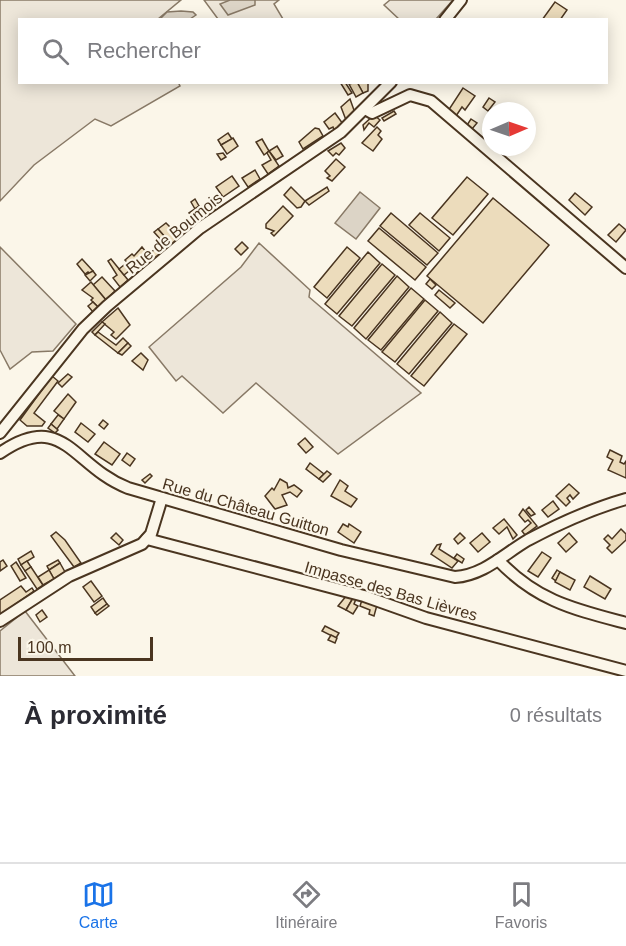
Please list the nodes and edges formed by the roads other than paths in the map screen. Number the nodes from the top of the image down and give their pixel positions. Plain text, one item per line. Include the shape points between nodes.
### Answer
1 (461, 0) edge
2 (447, 18) edge
3 (389, 84) edge
4 (365, 109) junction
5 (626, 268) edge
6 (0, 433) edge
7 (0, 453) edge
8 (162, 498) junction
9 (626, 499) edge
10 (147, 539) junction
11 (498, 560) junction
12 (0, 621) edge
13 (626, 623) edge
14 (626, 671) edge

1 - 2 street
3 - 4 street, Rue de Boumois
4 - 5 street via 372,113 410,95 431,101
4 - 6 street, Rue de Boumois via 341,132 200,228 107,306 83,329
7 - 8 street, Rue du Château Guitton via 31,436 53,437 115,483
8 - 10 street
8 - 11 street, Rue du Château Guitton via 341,550 445,575 467,576
9 - 11 street, Rue du Château Guitton via 572,518
10 - 12 street via 138,548 69,576
10 - 14 street, Impasse des Bas Lièvres
11 - 13 street via 514,577 554,602

